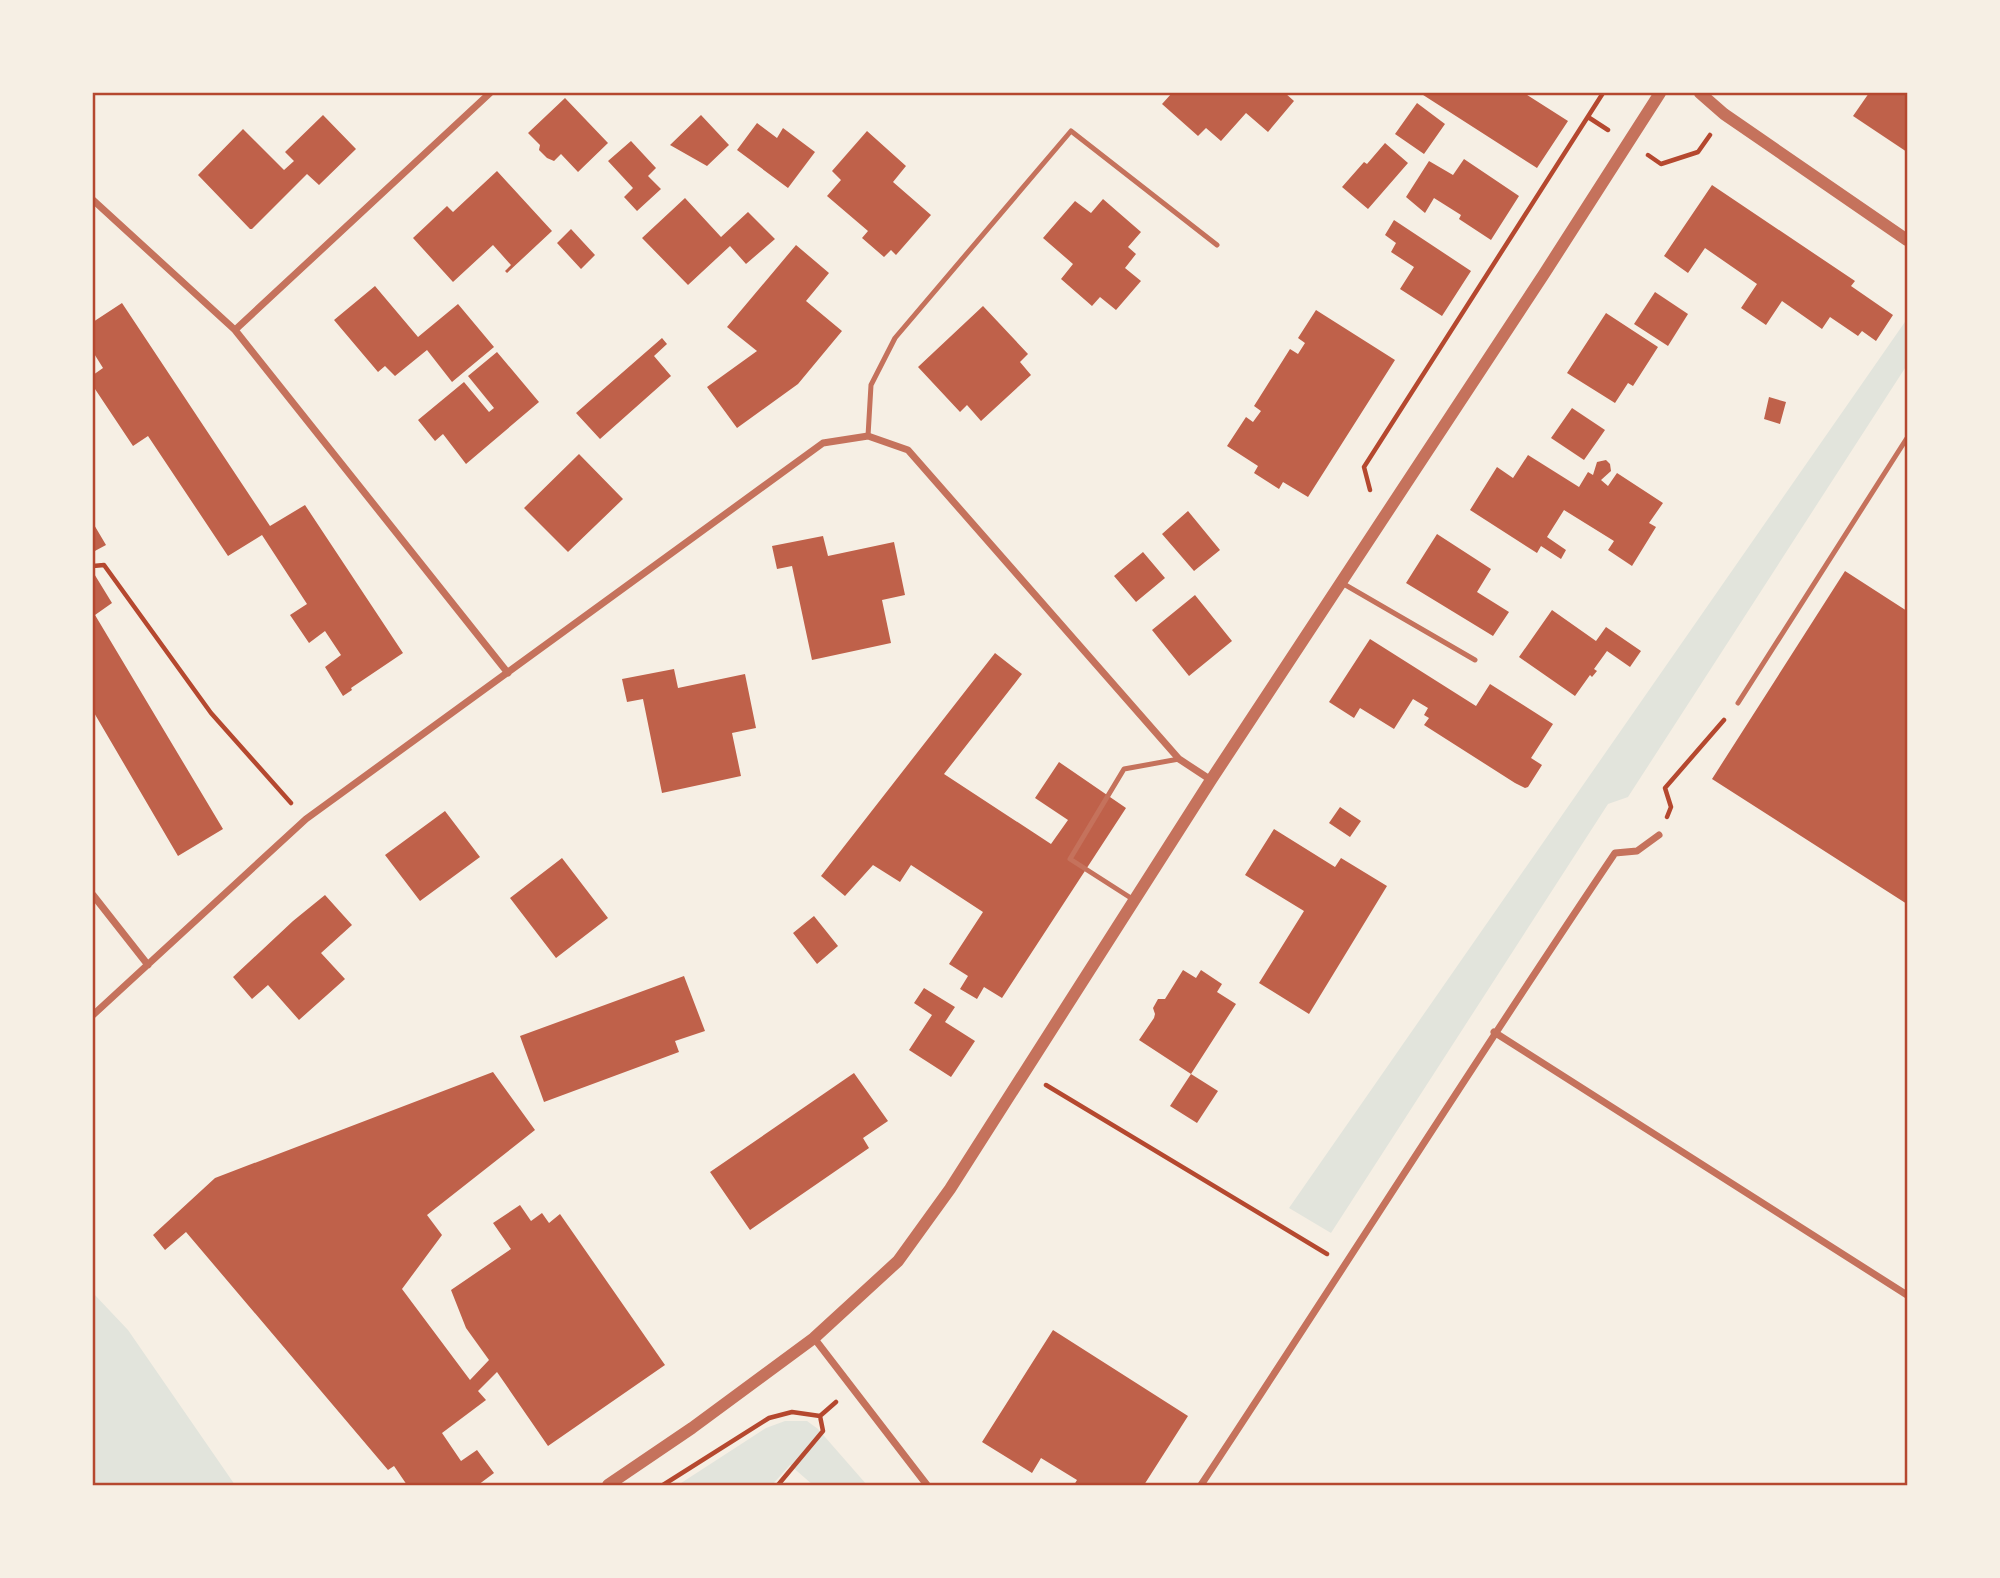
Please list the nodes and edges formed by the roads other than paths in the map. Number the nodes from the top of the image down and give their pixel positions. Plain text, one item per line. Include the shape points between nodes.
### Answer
1 (490, 93) edge
2 (1660, 93) edge
3 (1700, 93) edge
4 (93, 200) edge
5 (1907, 240) edge
6 (1217, 245) dead end
7 (235, 330) junction
8 (868, 436) junction
9 (1907, 438) edge
10 (1341, 583) junction
11 (1475, 660) dead end
12 (508, 673) junction
13 (1738, 703) road end
14 (1179, 759) junction
15 (1211, 780) junction
16 (1660, 835) road end
17 (93, 895) edge
18 (1134, 900) junction
19 (148, 965) junction
20 (93, 1015) edge
21 (1494, 1032) junction
22 (1907, 1296) edge
23 (814, 1338) junction
24 (608, 1485) edge
25 (927, 1485) edge
26 (1201, 1485) edge

1 - 7 street
2 - 10 street
3 - 5 street
4 - 7 street
6 - 8 lane via 1071,131 895,338 871,385
7 - 12 street
8 - 12 street via 823,443
8 - 14 street via 908,450
9 - 13 lane
10 - 11 lane
10 - 15 street
12 - 19 street via 306,819
14 - 15 street
14 - 18 lane via 1124,769 1070,859
15 - 18 street
16 - 21 street via 1637,851 1615,853
17 - 19 street
18 - 23 street via 950,1189 898,1261
19 - 20 street
21 - 22 street
21 - 26 street
23 - 24 street
23 - 25 street

